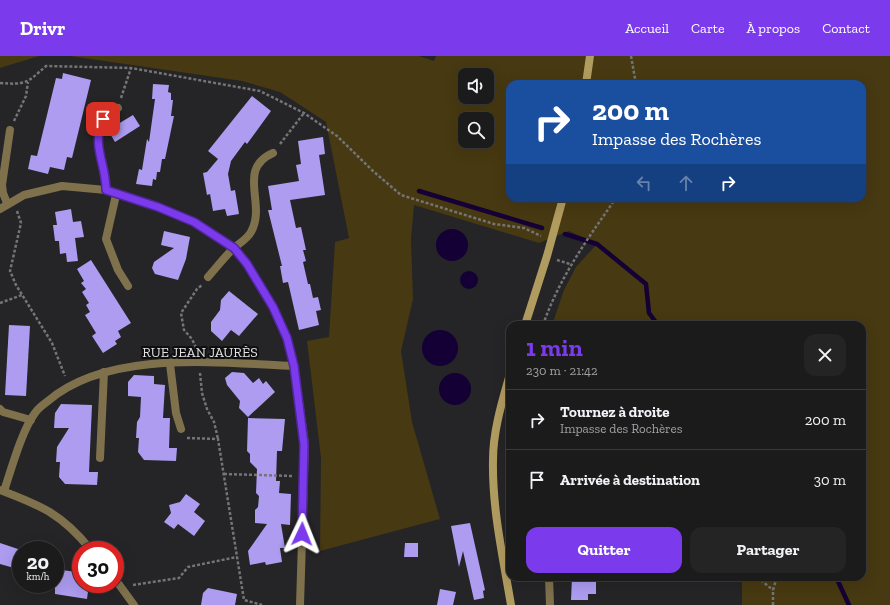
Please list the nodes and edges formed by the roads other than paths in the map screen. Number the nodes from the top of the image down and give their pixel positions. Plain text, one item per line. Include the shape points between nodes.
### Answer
1 (590, 56) edge
2 (587, 80) edge
3 (118, 108) road end
4 (10, 130) road end
5 (273, 153) road end
6 (106, 190) junction
7 (116, 195) junction
8 (562, 202) edge
9 (7, 204) edge
10 (234, 248) junction
11 (208, 277) dead end
12 (128, 286) dead end
13 (526, 321) edge
14 (170, 364) junction
15 (294, 366) junction
16 (104, 372) junction
17 (506, 389) edge
18 (0, 408) edge
19 (31, 420) junction
20 (181, 429) road end
21 (100, 458) dead end
22 (2, 491) edge
23 (84, 541) edge
24 (506, 572) edge
25 (507, 581) edge
26 (549, 581) edge
27 (128, 601) edge
28 (134, 605) edge
29 (300, 605) edge
30 (511, 605) edge
31 (550, 605) edge

1 - 2 main road
3 - 6 street via 103,119 98,132 97,144 106,177
4 - 9 street via 2,185
5 - 10 street via 262,158 253,176 257,211 251,233
6 - 7 street
6 - 9 street via 62,186 24,195
7 - 10 street via 158,207 194,222
7 - 12 street via 106,239 118,270
8 - 13 main road
10 - 11 street
10 - 15 street via 247,264 273,307 287,338
14 - 15 street, RUE JEAN JAURÈS via 211,362
14 - 16 street, RUE JEAN JAURÈS via 134,366
14 - 20 street via 176,412
15 - 29 street via 304,444
16 - 19 street, RUE JEAN JAURÈS via 69,386 35,412
16 - 21 street
17 - 24 main road via 496,426 493,459 494,493
18 - 19 street via 3,412
19 - 22 street, RUE JEAN JAURÈS
22 - 23 street via 27,499 56,515
25 - 30 main road
26 - 31 street
27 - 28 street

